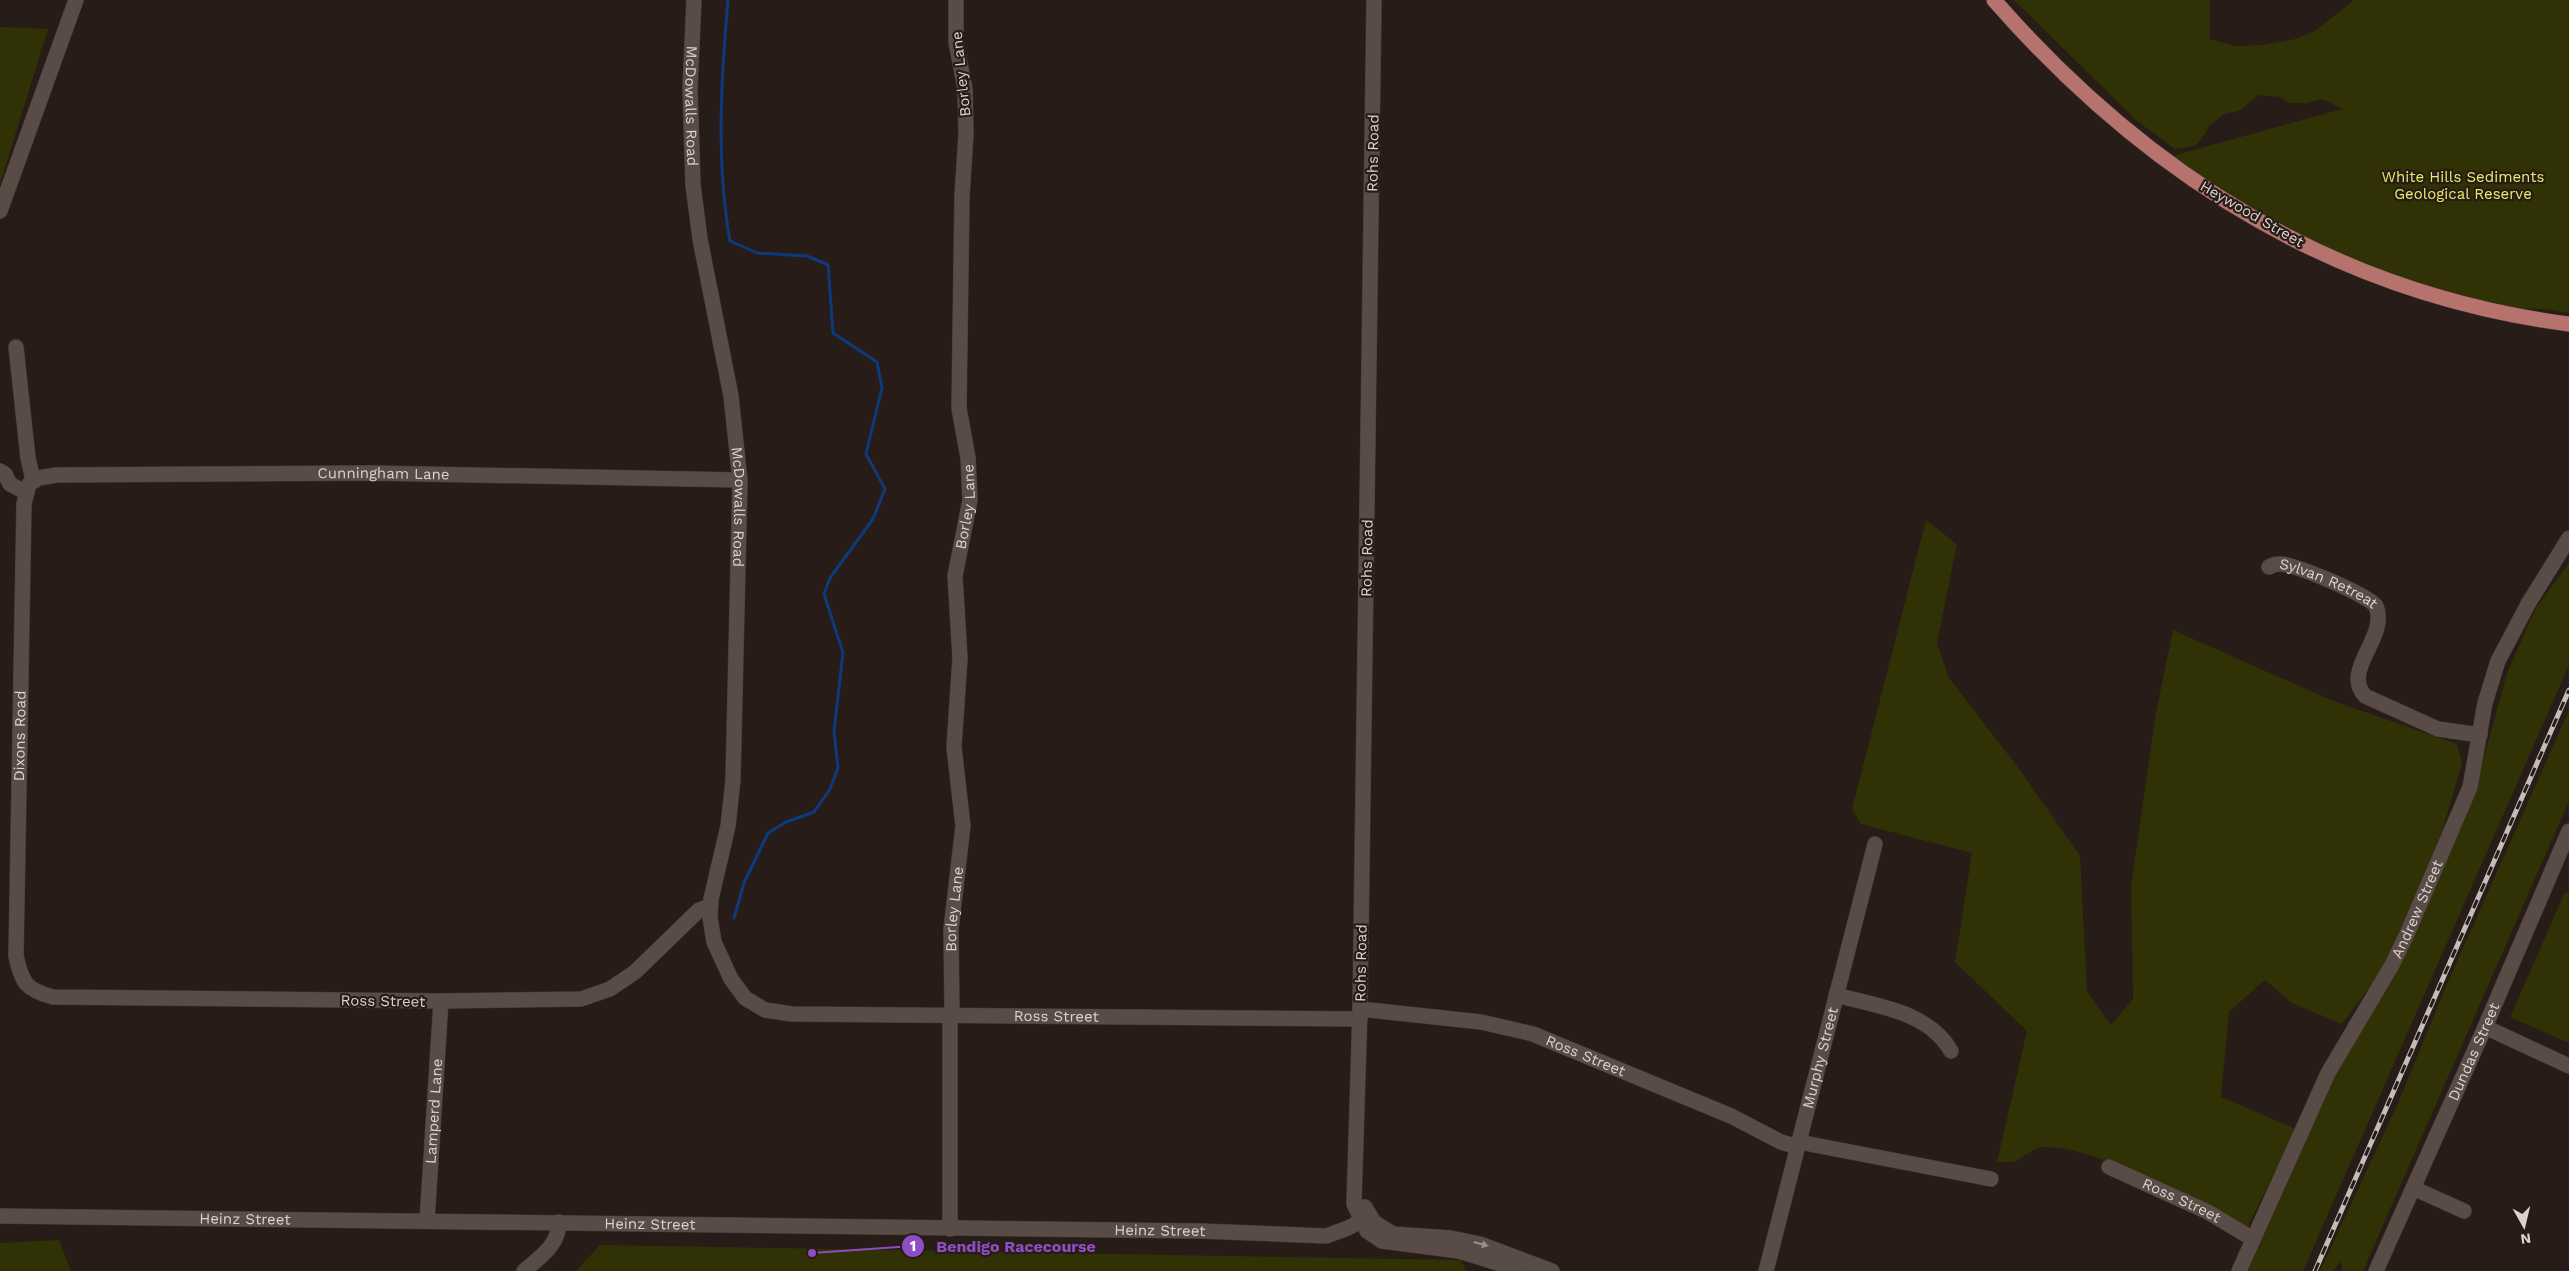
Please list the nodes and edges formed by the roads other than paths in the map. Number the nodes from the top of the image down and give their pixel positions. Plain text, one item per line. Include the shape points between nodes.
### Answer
1 (76, 0) edge
2 (694, 0) edge
3 (956, 0) edge
4 (1374, 0) edge
5 (1994, 0) edge
6 (0, 211) edge
7 (2569, 324) edge
8 (16, 348) dead end
9 (0, 471) edge
10 (740, 480) junction
11 (29, 486) junction
12 (2569, 538) edge
13 (2269, 567) dead end
14 (2480, 736) junction
15 (2569, 831) edge
16 (1875, 844) dead end
17 (710, 906) junction
18 (27, 987) joint
19 (1836, 995) junction
20 (441, 1001) junction
21 (752, 1004) joint
22 (951, 1014) junction
23 (1360, 1014) junction
24 (2485, 1027) junction
25 (1951, 1051) dead end
26 (2569, 1066) edge
27 (1798, 1144) junction
28 (2109, 1167) dead end
29 (1991, 1179) dead end
30 (2413, 1188) junction
31 (2464, 1211) dead end
32 (0, 1216) edge
33 (426, 1221) junction
34 (559, 1222) junction
35 (1368, 1222) junction
36 (950, 1228) junction
37 (2253, 1238) junction
38 (1523, 1267) edge
39 (524, 1271) edge
40 (1552, 1271) edge
41 (1766, 1271) edge
42 (2238, 1271) edge
43 (2376, 1271) edge

1 - 6 street
2 - 10 street, McDowalls Road via 690,88 693,185 700,238 731,396
3 - 22 street, Borley Lane via 956,42 965,89 966,125 961,226 959,408 968,458 970,500 955,576 960,658 954,747 963,826 951,929
4 - 23 street, Rohs Road
5 - 7 main road, Heywood Street via 2052,64 2115,121 2190,178 2252,217 2325,254 2406,286 2490,310
8 - 11 street, Dixons Road
9 - 11 street via 10,484
10 - 11 street, Cunningham Lane via 371,473 56,475
10 - 17 street, McDowalls Road via 733,780 728,826
11 - 18 street, Dixons Road via 16,956 20,975
12 - 14 street, Andrew Street via 2501,655 2488,689
13 - 14 street, Sylvan Retreat via 2280,564 2297,568 2366,597 2376,606 2379,624 2358,677 2360,690 2365,696 2438,729
14 - 37 street, Andrew Street via 2470,787 2398,953 2328,1073
15 - 24 street, Dundas Street
16 - 19 street, Murphy Street
17 - 20 street, Ross Street via 699,910 636,972 596,995 566,1001
17 - 21 street, McDowalls Road via 711,927 719,956 737,990
18 - 20 street, Ross Street via 53,997
19 - 25 street via 1911,1016 1941,1036
19 - 27 street, Murphy Street
20 - 33 street, Lamperd Lane
21 - 22 street, Ross Street via 776,1013 792,1014
22 - 23 street, Ross Street
22 - 36 street, Borley Lane
23 - 27 street, Ross Street via 1481,1022 1534,1034 1731,1116 1781,1142
23 - 35 street, Rohs Road via 1353,1195
24 - 26 street
24 - 30 street, Dundas Street
27 - 29 street, Ross Street
27 - 41 street, Murphy Street
28 - 37 street, Ross Street via 2208,1212
30 - 31 street
30 - 43 street, Dundas Street
32 - 33 street, Heinz Street
33 - 34 street, Heinz Street
34 - 36 street, Heinz Street
34 - 39 street via 554,1243
35 - 36 street, Heinz Street via 1339,1242 1244,1232
35 - 38 street via 1373,1236 1392,1244 1454,1250
37 - 42 street, Andrew Street
38 - 40 street

